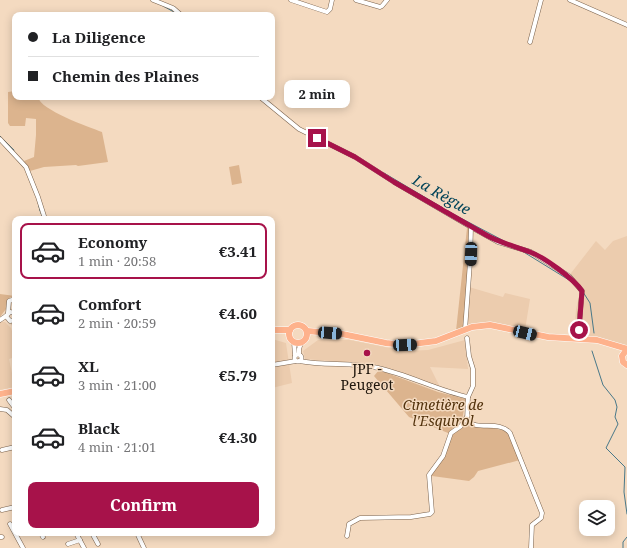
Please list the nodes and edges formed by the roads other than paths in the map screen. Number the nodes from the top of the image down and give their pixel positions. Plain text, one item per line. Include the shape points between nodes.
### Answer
1 (153, 0) edge
2 (291, 0) edge
3 (332, 0) edge
4 (356, 0) edge
5 (387, 0) edge
6 (541, 0) edge
7 (570, 0) edge
8 (178, 12) edge
9 (627, 24) edge
10 (530, 42) dead end
11 (264, 100) edge
12 (0, 139) edge
13 (44, 216) edge
14 (471, 227) junction
15 (12, 300) edge
16 (11, 317) edge
17 (0, 320) edge
18 (290, 330) junction
19 (465, 330) junction
20 (275, 331) edge
21 (275, 332) edge
22 (307, 334) junction
23 (467, 338) dead end
24 (578, 338) junction
25 (295, 341) junction
26 (608, 344) junction
27 (627, 349) edge
28 (622, 356) junction
29 (298, 358) junction
30 (275, 365) edge
31 (627, 365) edge
32 (12, 392) edge
33 (1, 394) edge
34 (468, 398) junction
35 (9, 400) dead end
36 (12, 404) edge
37 (0, 409) edge
38 (12, 414) edge
39 (466, 418) junction
40 (12, 448) edge
41 (1, 450) edge
42 (0, 455) edge
43 (12, 508) edge
44 (2, 510) dead end
45 (17, 536) edge
46 (78, 536) edge
47 (94, 536) edge
48 (138, 536) edge
49 (347, 536) dead end
50 (80, 540) junction
51 (68, 544) dead end
52 (98, 544) dead end
53 (23, 548) edge
54 (84, 548) edge
55 (144, 548) edge
56 (531, 548) edge

1 - 8 street
2 - 3 street via 327,12
4 - 5 street via 380,7
6 - 10 street
7 - 9 street
11 - 14 street via 299,129 355,157
12 - 13 street via 26,167
14 - 19 street
14 - 24 street via 498,242 531,252 577,284 582,291
15 - 16 street via 9,301
16 - 17 street
18 - 20 main road
18 - 22 main road via 298,325 303,327
18 - 25 main road
19 - 22 main road via 436,341 405,345 342,334
19 - 24 main road via 490,325 536,335
21 - 25 main road
22 - 25 main road
23 - 34 street via 473,368 473,386
24 - 26 main road
25 - 29 street
26 - 27 main road
26 - 28 main road
27 - 28 main road
28 - 31 main road via 623,362
29 - 30 street
29 - 34 street via 306,362 376,368
32 - 33 main road
34 - 39 street
35 - 36 street
37 - 38 street
39 - 49 street via 461,426 451,433 443,456 430,475 430,514 360,518 349,524
39 - 56 street via 470,423 505,428 510,433 542,513 541,518 532,525
40 - 41 street
41 - 42 street
43 - 44 street
45 - 53 street
46 - 50 street
47 - 52 street
48 - 55 street
50 - 51 street
50 - 54 street

